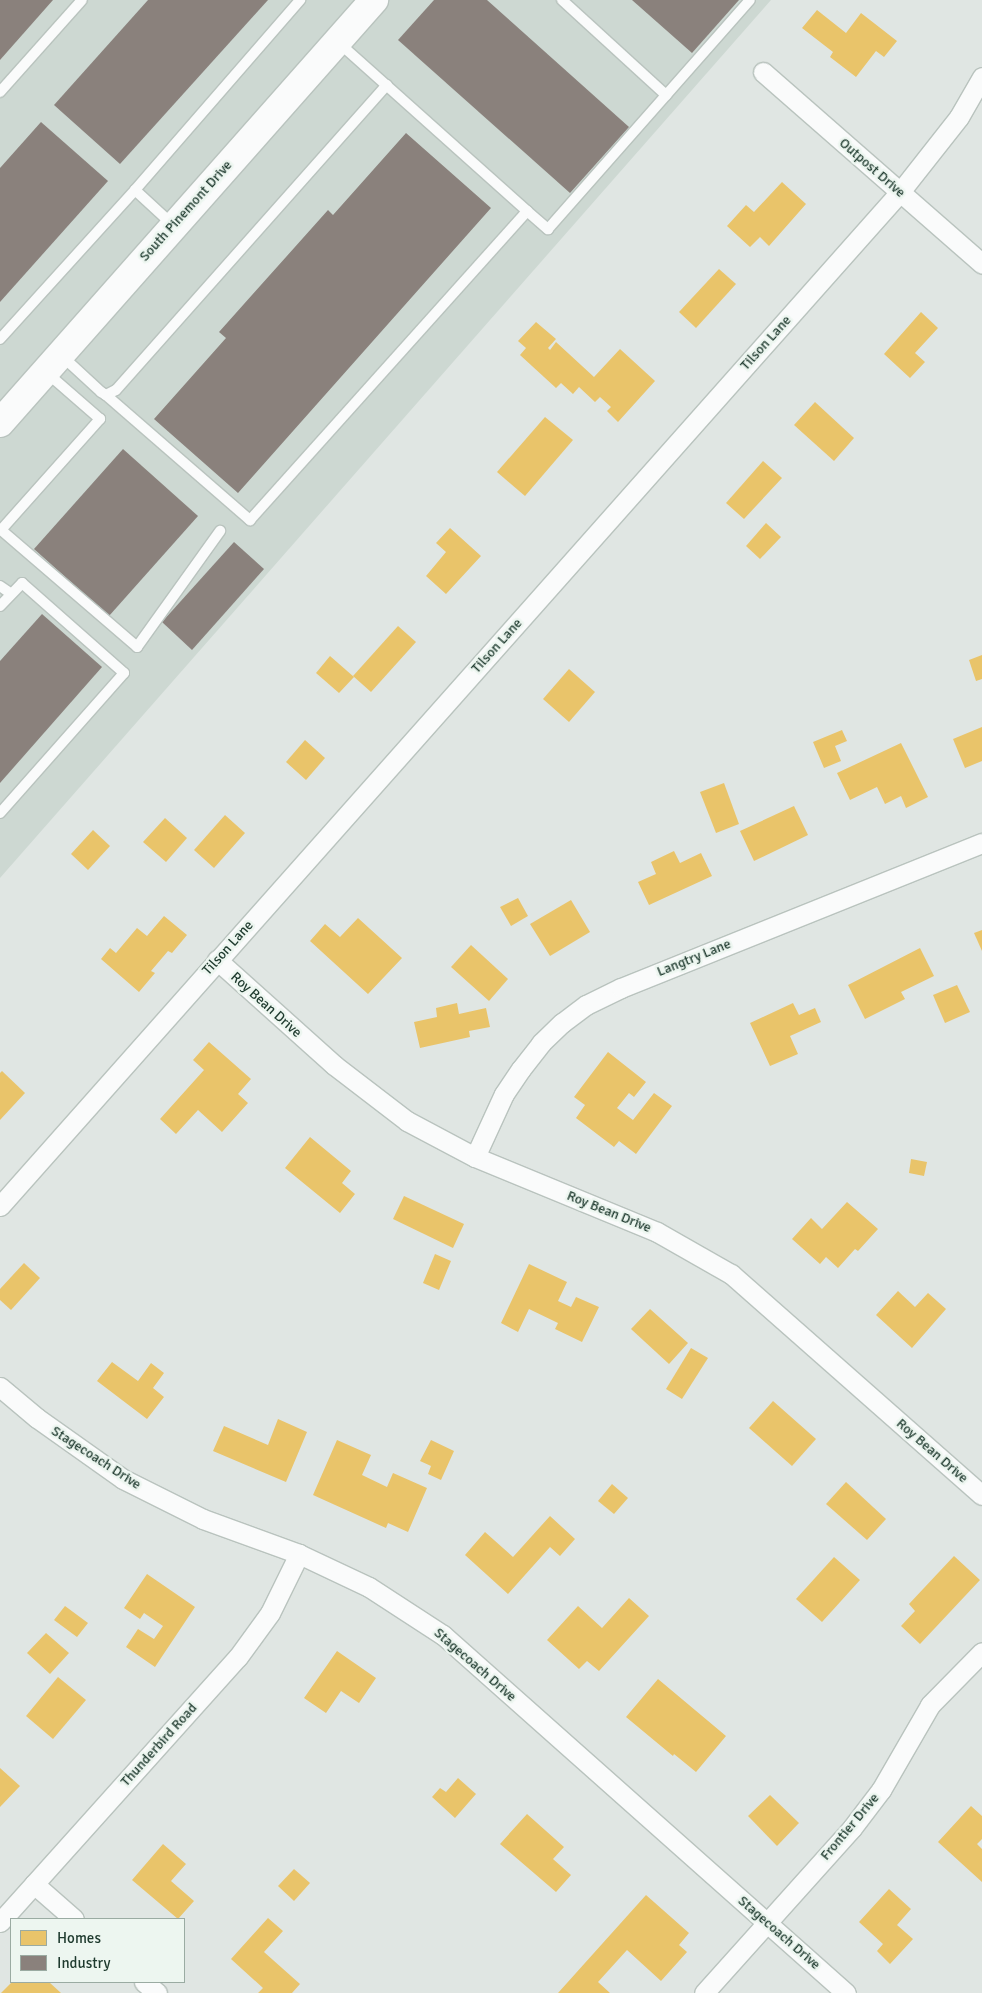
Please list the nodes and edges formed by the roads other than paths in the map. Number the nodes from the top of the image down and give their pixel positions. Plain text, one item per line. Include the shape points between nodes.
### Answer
1 (82, 0) edge
2 (300, 0) edge
3 (374, 0) edge
4 (562, 0) edge
5 (750, 0) edge
6 (338, 41) junction
7 (763, 72) dead end
8 (982, 76) edge
9 (387, 85) junction
10 (0, 92) edge
11 (666, 95) junction
12 (134, 190) junction
13 (900, 192) junction
14 (527, 211) junction
15 (173, 224) junction
16 (982, 264) edge
17 (0, 339) edge
18 (53, 363) junction
19 (106, 395) junction
20 (0, 422) edge
21 (0, 529) edge
22 (220, 531) dead end
23 (0, 586) edge
24 (10, 593) junction
25 (0, 606) edge
26 (0, 813) edge
27 (982, 843) edge
28 (217, 960) junction
29 (475, 1157) junction
30 (0, 1206) edge
31 (0, 1387) edge
32 (982, 1495) edge
33 (299, 1554) junction
34 (982, 1652) edge
35 (34, 1884) junction
36 (73, 1918) edge
37 (0, 1922) edge
38 (766, 1923) junction
39 (145, 1983) edge
40 (157, 1993) edge
41 (704, 1993) edge
42 (846, 1993) edge

1 - 10 lane
2 - 12 lane
3 - 6 street, South Pinemont Drive
4 - 11 lane
5 - 11 lane
6 - 9 lane
6 - 15 street, South Pinemont Drive
7 - 13 street, Outpost Drive
8 - 13 street, Tilson Lane via 959,117
9 - 14 lane
9 - 19 lane via 116,390
11 - 14 lane via 548,229
12 - 15 lane
12 - 17 lane
13 - 16 street, Outpost Drive
13 - 28 street, Tilson Lane
14 - 19 lane via 250,520
15 - 18 street, South Pinemont Drive
18 - 19 lane
18 - 20 street, South Pinemont Drive
18 - 21 lane via 100,419
21 - 22 lane via 137,647
23 - 24 lane
24 - 25 lane
24 - 26 lane via 22,582 124,673
27 - 29 street, Langtry Lane via 586,1005 541,1043 521,1069 504,1094
28 - 29 street, Roy Bean Drive via 370,1094 407,1121
28 - 30 street, Tilson Lane
29 - 32 street, Roy Bean Drive via 657,1232 731,1274
31 - 33 street, Stagecoach Drive via 37,1418 123,1479 203,1519
33 - 35 street, Thunderbird Road via 270,1613 238,1657
33 - 38 street, Stagecoach Drive via 369,1587 443,1635
34 - 38 street, Frontier Drive via 930,1705 881,1790 852,1828
35 - 36 street
35 - 37 street, Thunderbird Road
38 - 41 street, Frontier Drive
38 - 42 street, Stagecoach Drive
39 - 40 street

